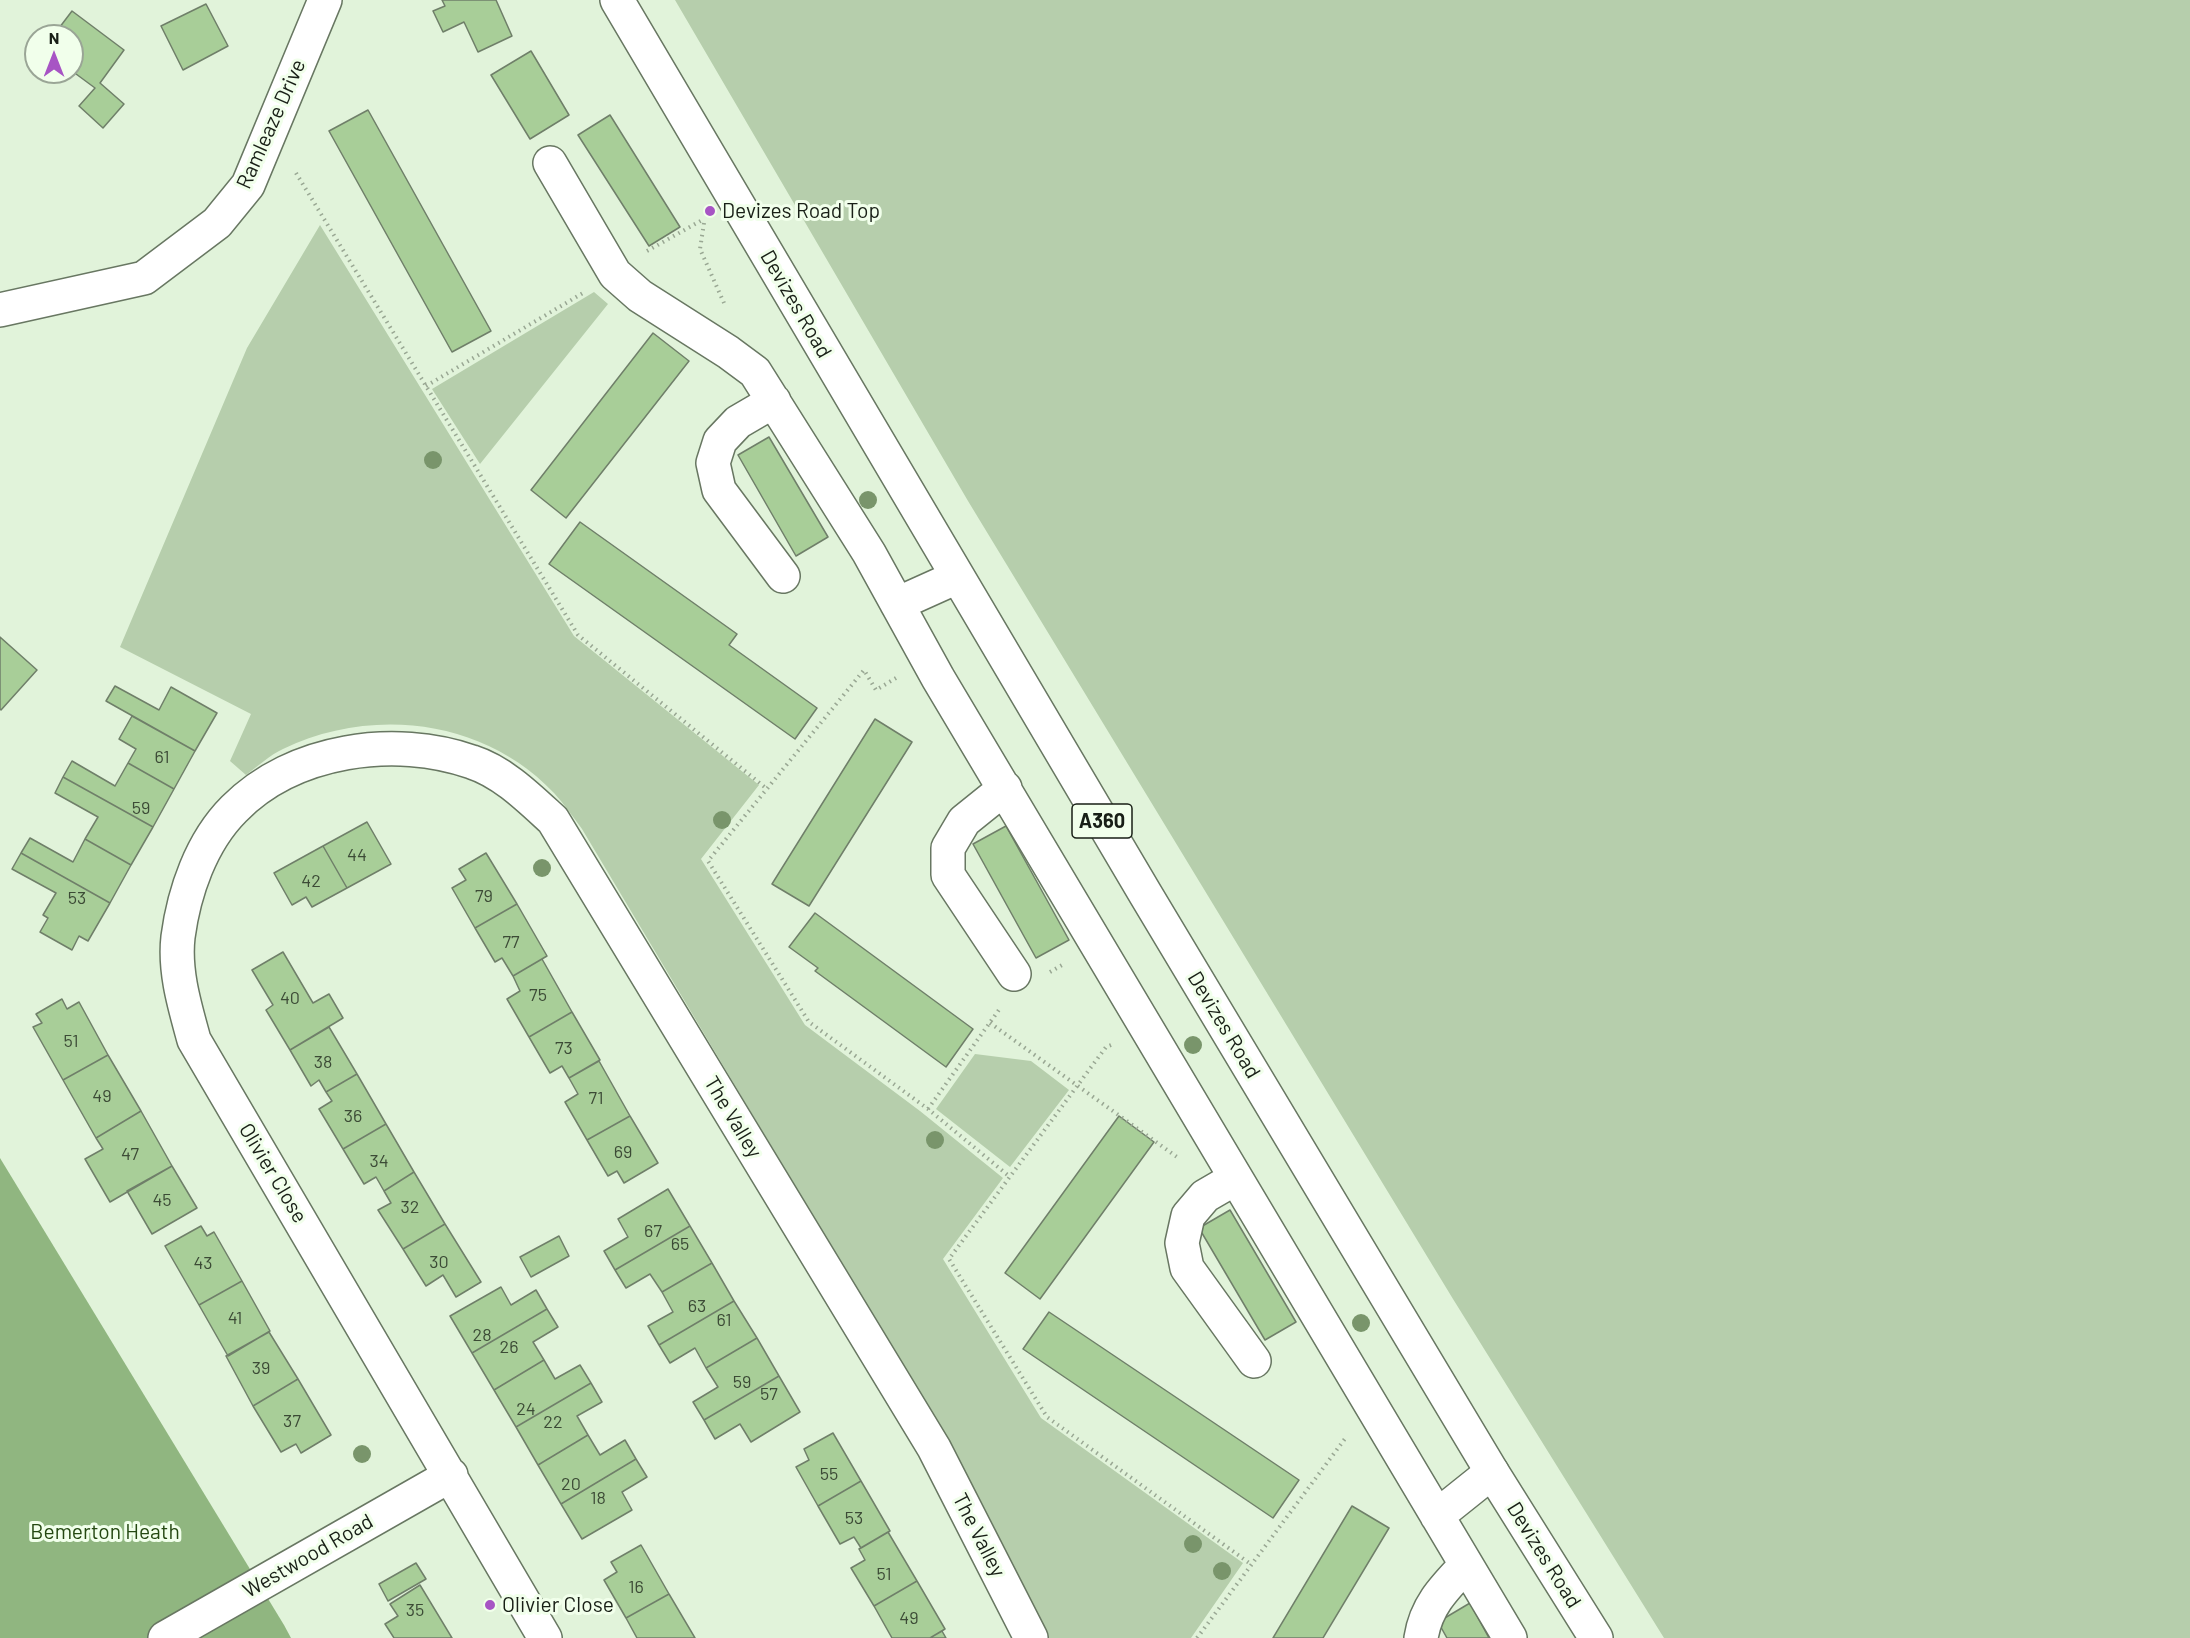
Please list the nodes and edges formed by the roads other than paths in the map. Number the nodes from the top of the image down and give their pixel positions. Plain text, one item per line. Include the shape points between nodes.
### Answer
1 (325, 0) edge
2 (616, 0) edge
3 (550, 163) dead end
4 (0, 310) edge
5 (774, 401) junction
6 (783, 576) dead end
7 (957, 577) junction
8 (897, 604) junction
9 (321, 759) joint
10 (1005, 788) junction
11 (1014, 974) dead end
12 (1228, 1183) junction
13 (1254, 1361) dead end
14 (1492, 1472) junction
15 (451, 1475) junction
16 (1437, 1516) junction
17 (1466, 1565) junction
18 (165, 1638) edge
19 (545, 1638) edge
20 (1030, 1638) edge
21 (1421, 1638) edge
22 (1510, 1638) edge
23 (1596, 1638) edge

1 - 4 street, Ramleaze Drive via 248,185 217,223 144,278
2 - 7 street, Devizes Road / A360
3 - 5 street via 614,272 640,296 755,372
5 - 6 street via 738,422 720,441 713,463 719,490
5 - 8 street
7 - 8 street
7 - 14 street, Devizes Road / A360
8 - 10 street
9 - 15 street, Olivier Close via 271,780 234,809 207,846 188,888 178,939 180,990 194,1040
9 - 20 street, The Valley via 370,749 421,749 474,762 517,787 553,820 934,1448
10 - 11 street via 964,821 948,848 948,875
10 - 12 street via 1145,1027
12 - 13 street via 1205,1196 1188,1216 1182,1243 1187,1268
12 - 16 street via 1371,1404
14 - 16 street
14 - 23 street, Devizes Road / A360
15 - 18 street, Westwood Road
15 - 19 street, Olivier Close
16 - 17 street
17 - 21 street via 1424,1618
17 - 22 street

